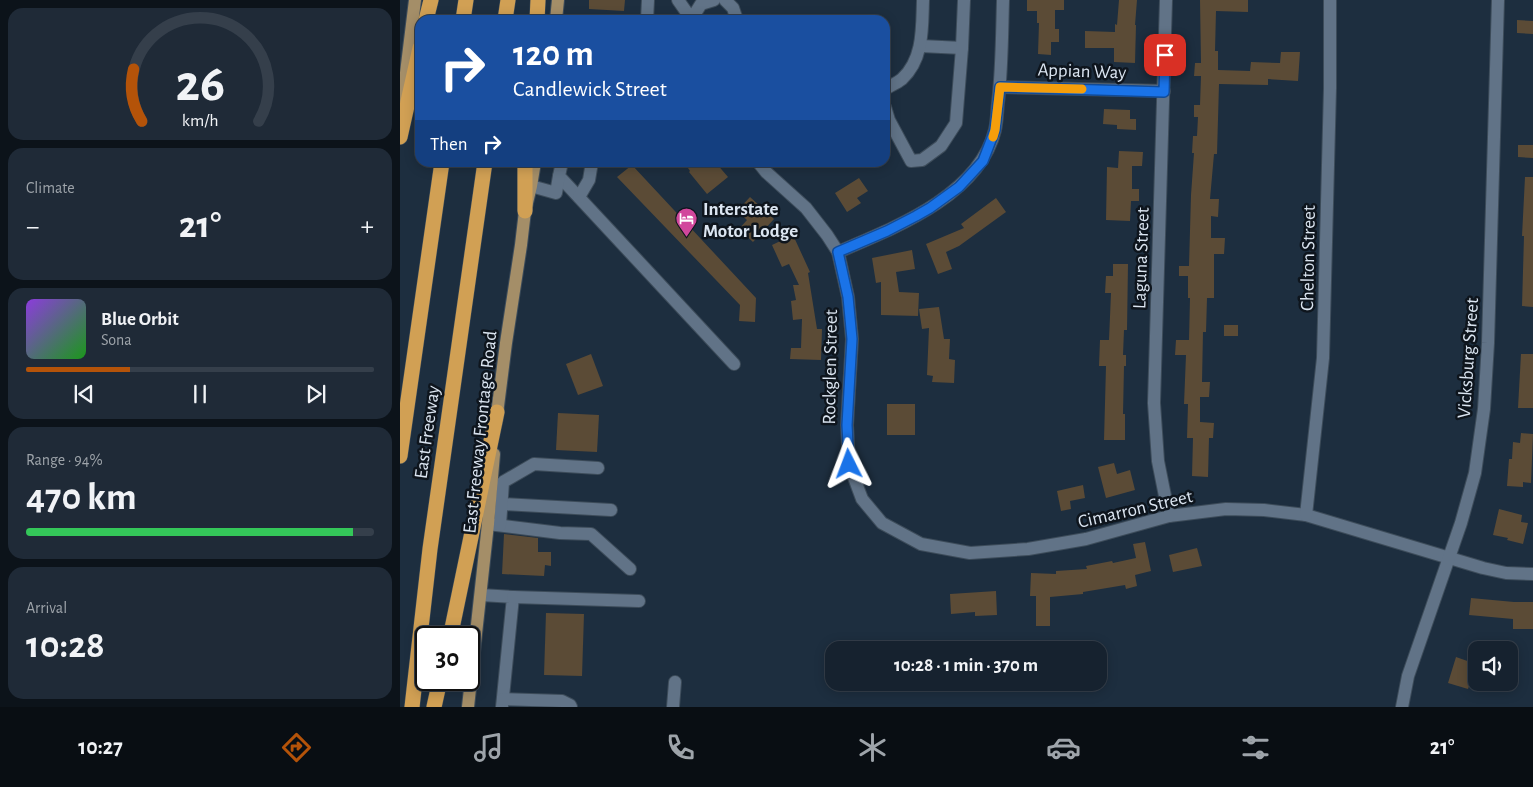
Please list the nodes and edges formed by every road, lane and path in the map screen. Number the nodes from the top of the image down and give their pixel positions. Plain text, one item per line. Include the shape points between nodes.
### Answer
1 (415, 0) edge
2 (431, 0) edge
3 (466, 0) edge
4 (508, 0) edge
5 (538, 0) edge
6 (558, 0) edge
7 (648, 0) edge
8 (678, 0) edge
9 (714, 0) edge
10 (725, 0) edge
11 (923, 0) edge
12 (964, 0) edge
13 (1003, 0) edge
14 (1166, 0) edge
15 (1330, 0) edge
16 (1498, 0) edge
17 (427, 15) edge
18 (464, 15) edge
19 (506, 15) edge
20 (537, 15) edge
21 (556, 15) edge
22 (647, 15) edge
23 (688, 15) edge
24 (695, 15) edge
25 (735, 15) edge
26 (921, 46) junction
27 (962, 48) junction
28 (415, 70) edge
29 (890, 86) edge
30 (1000, 87) junction
31 (1164, 92) junction
32 (890, 122) edge
33 (400, 123) edge
34 (400, 137) edge
35 (441, 167) edge
36 (484, 167) edge
37 (525, 167) edge
38 (534, 167) edge
39 (561, 167) edge
40 (591, 167) edge
41 (762, 167) edge
42 (559, 176) junction
43 (531, 186) junction
44 (579, 197) junction
45 (525, 211) junction
46 (838, 252) junction
47 (734, 364) dead end
48 (497, 412) junction
49 (400, 456) edge
50 (598, 468) dead end
51 (856, 483) joint
52 (502, 504) junction
53 (611, 510) dead end
54 (1306, 515) junction
55 (1169, 516) junction
56 (494, 525) junction
57 (1449, 558) junction
58 (630, 569) dead end
59 (1533, 574) edge
60 (480, 595) junction
61 (512, 597) junction
62 (639, 601) dead end
63 (452, 626) edge
64 (674, 682) dead end
65 (438, 691) edge
66 (503, 703) edge
67 (412, 707) edge
68 (434, 707) edge
69 (468, 707) edge
70 (571, 707) edge
71 (672, 707) edge
72 (1402, 707) edge

1 - 33 main road
2 - 17 highway
3 - 18 highway
4 - 19 highway
5 - 20 highway
6 - 21 main road
7 - 22 street
8 - 23 street
9 - 24 street via 701,4
10 - 25 street
11 - 26 street
12 - 27 street
13 - 30 street
14 - 31 street, Laguna Street
15 - 54 street, Chelton Street via 1324,358
16 - 57 street, Vicksburg Street via 1484,409 1475,473
26 - 27 street
26 - 29 street via 910,69
27 - 32 street via 956,123 941,146 922,160 911,160
28 - 34 highway
30 - 31 street, Appian Way
30 - 46 street via 995,130 983,161 959,187 904,222
31 - 55 street, Laguna Street via 1154,403 1158,461
35 - 49 highway, East Freeway
36 - 67 highway, East Freeway via 428,558
37 - 45 highway
38 - 43 main road, East Freeway Frontage Road
39 - 42 street
40 - 44 street via 589,180
41 - 46 street, Rockglen Street via 806,208
42 - 43 street via 556,193
42 - 44 street
43 - 45 main road, East Freeway Frontage Road
44 - 47 street
45 - 48 main road, East Freeway Frontage Road
46 - 51 street, Rockglen Street via 848,297 852,339 847,425 849,464
48 - 56 main road, East Freeway Frontage Road
48 - 63 highway
50 - 52 street via 534,464 503,482
51 - 55 street, Cimarron Street via 862,499 882,523 921,544 970,553 1028,549 1086,539
52 - 53 street
52 - 56 street
54 - 55 street, Cimarron Street via 1226,509
54 - 57 street, Cimarron Street
56 - 58 street via 592,534
56 - 60 main road, East Freeway Frontage Road
57 - 59 street, Cimarron Street via 1506,573
57 - 72 street, Vicksburg Street via 1408,676
60 - 61 street
60 - 69 main road, East Freeway Frontage Road
61 - 62 street
61 - 66 street
64 - 71 street
65 - 68 highway
66 - 70 street via 562,701

